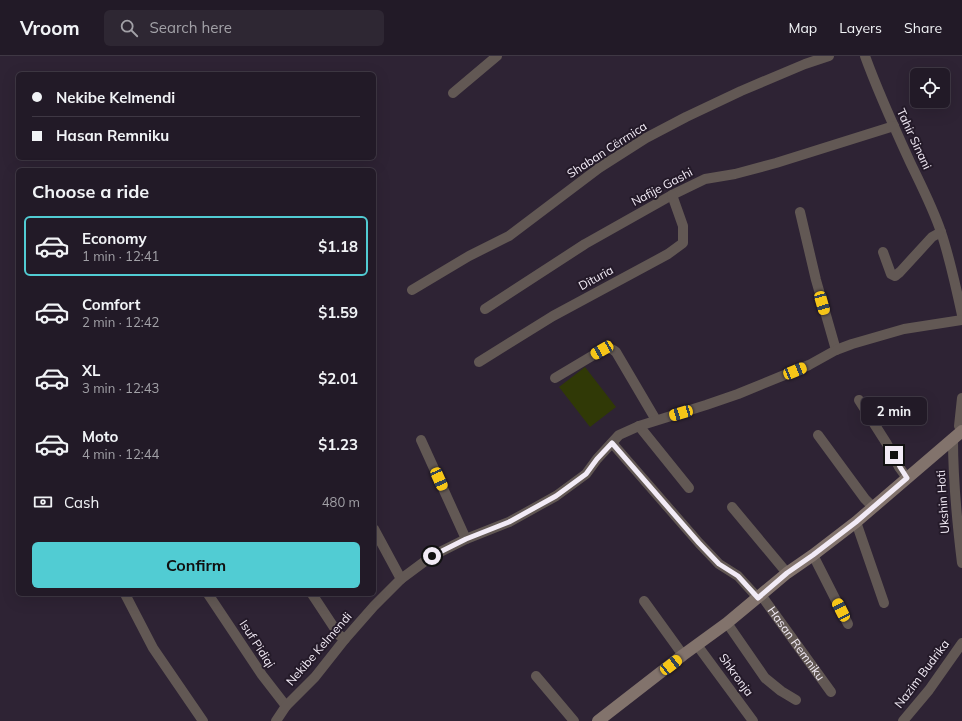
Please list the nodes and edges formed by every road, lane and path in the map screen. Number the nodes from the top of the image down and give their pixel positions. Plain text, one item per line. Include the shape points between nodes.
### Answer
1 (497, 56) edge
2 (829, 56) edge
3 (865, 56) edge
4 (453, 92) dead end
5 (894, 126) junction
6 (672, 195) junction
7 (800, 212) dead end
8 (941, 232) junction
9 (882, 252) dead end
10 (412, 290) dead end
11 (485, 309) dead end
12 (962, 315) edge
13 (962, 320) edge
14 (836, 350) junction
15 (479, 362) dead end
16 (555, 378) dead end
17 (962, 398) edge
18 (858, 400) dead end
19 (656, 420) junction
20 (639, 426) junction
21 (959, 434) edge
22 (818, 435) dead end
23 (421, 440) dead end
24 (612, 443) junction
25 (907, 478) junction
26 (689, 488) dead end
27 (732, 506) dead end
28 (873, 507) junction
29 (856, 522) junction
30 (376, 533) edge
31 (466, 539) junction
32 (813, 555) junction
33 (962, 563) edge
34 (787, 573) junction
35 (401, 579) junction
36 (126, 596) edge
37 (209, 596) edge
38 (313, 596) edge
39 (759, 596) junction
40 (644, 601) dead end
41 (884, 603) dead end
42 (726, 623) junction
43 (848, 624) dead end
44 (344, 639) junction
45 (962, 643) edge
46 (697, 645) junction
47 (683, 655) junction
48 (536, 676) dead end
49 (831, 692) dead end
50 (796, 700) dead end
51 (286, 706) junction
52 (203, 721) edge
53 (276, 721) edge
54 (574, 721) edge
55 (598, 721) edge
56 (753, 721) edge
57 (903, 721) edge

1 - 4 street
2 - 10 street, Shaban Cërrnica via 740,91 646,138 599,168 509,236
3 - 5 street, Tahir Sinani
5 - 6 street, Nafije Gashi via 776,163 705,179
5 - 8 street, Tahir Sinani
6 - 11 street, Nafije Gashi via 584,244
6 - 15 street, Dituria via 683,226 683,243 668,254 553,316
7 - 14 street
8 - 9 street via 932,237 895,276 891,274
8 - 12 street, Tahir Sinani
13 - 14 street, Nekibe Kelmendi via 904,329
14 - 19 street, Nekibe Kelmendi via 809,365 738,394
16 - 19 street via 602,350 611,348 616,352
17 - 21 street
18 - 25 street
19 - 20 street, Nekibe Kelmendi
20 - 24 street, Nekibe Kelmendi via 619,436
20 - 26 street
21 - 25 street, Hasan Remniku
21 - 33 street, Ukshin Hoti via 953,454
22 - 28 street
23 - 31 street
24 - 31 street, Nekibe Kelmendi via 586,474 556,496 509,522
24 - 39 street via 719,564 738,576
25 - 28 street, Hasan Remniku
27 - 34 street
28 - 29 street, Hasan Remniku
29 - 32 street, Hasan Remniku
29 - 41 street
30 - 35 street
31 - 35 street, Nekibe Kelmendi via 432,556
32 - 34 street, Hasan Remniku
32 - 43 street
34 - 39 street, Hasan Remniku
35 - 44 street, Nekibe Kelmendi
36 - 52 street via 153,648
37 - 51 street, Isuf Pidiqi
38 - 44 street
39 - 42 street, Hasan Remniku
39 - 49 street, Hasan Remniku
40 - 47 street
42 - 46 street, Hasan Remniku
42 - 50 street via 765,678 781,692
44 - 51 street, Nekibe Kelmendi via 315,677
45 - 57 street, Nazim Budrika via 929,690
46 - 47 street, Hasan Remniku
46 - 56 street, Shkronja
47 - 55 street, Hasan Remniku
48 - 54 street
51 - 53 street, Nekibe Kelmendi

